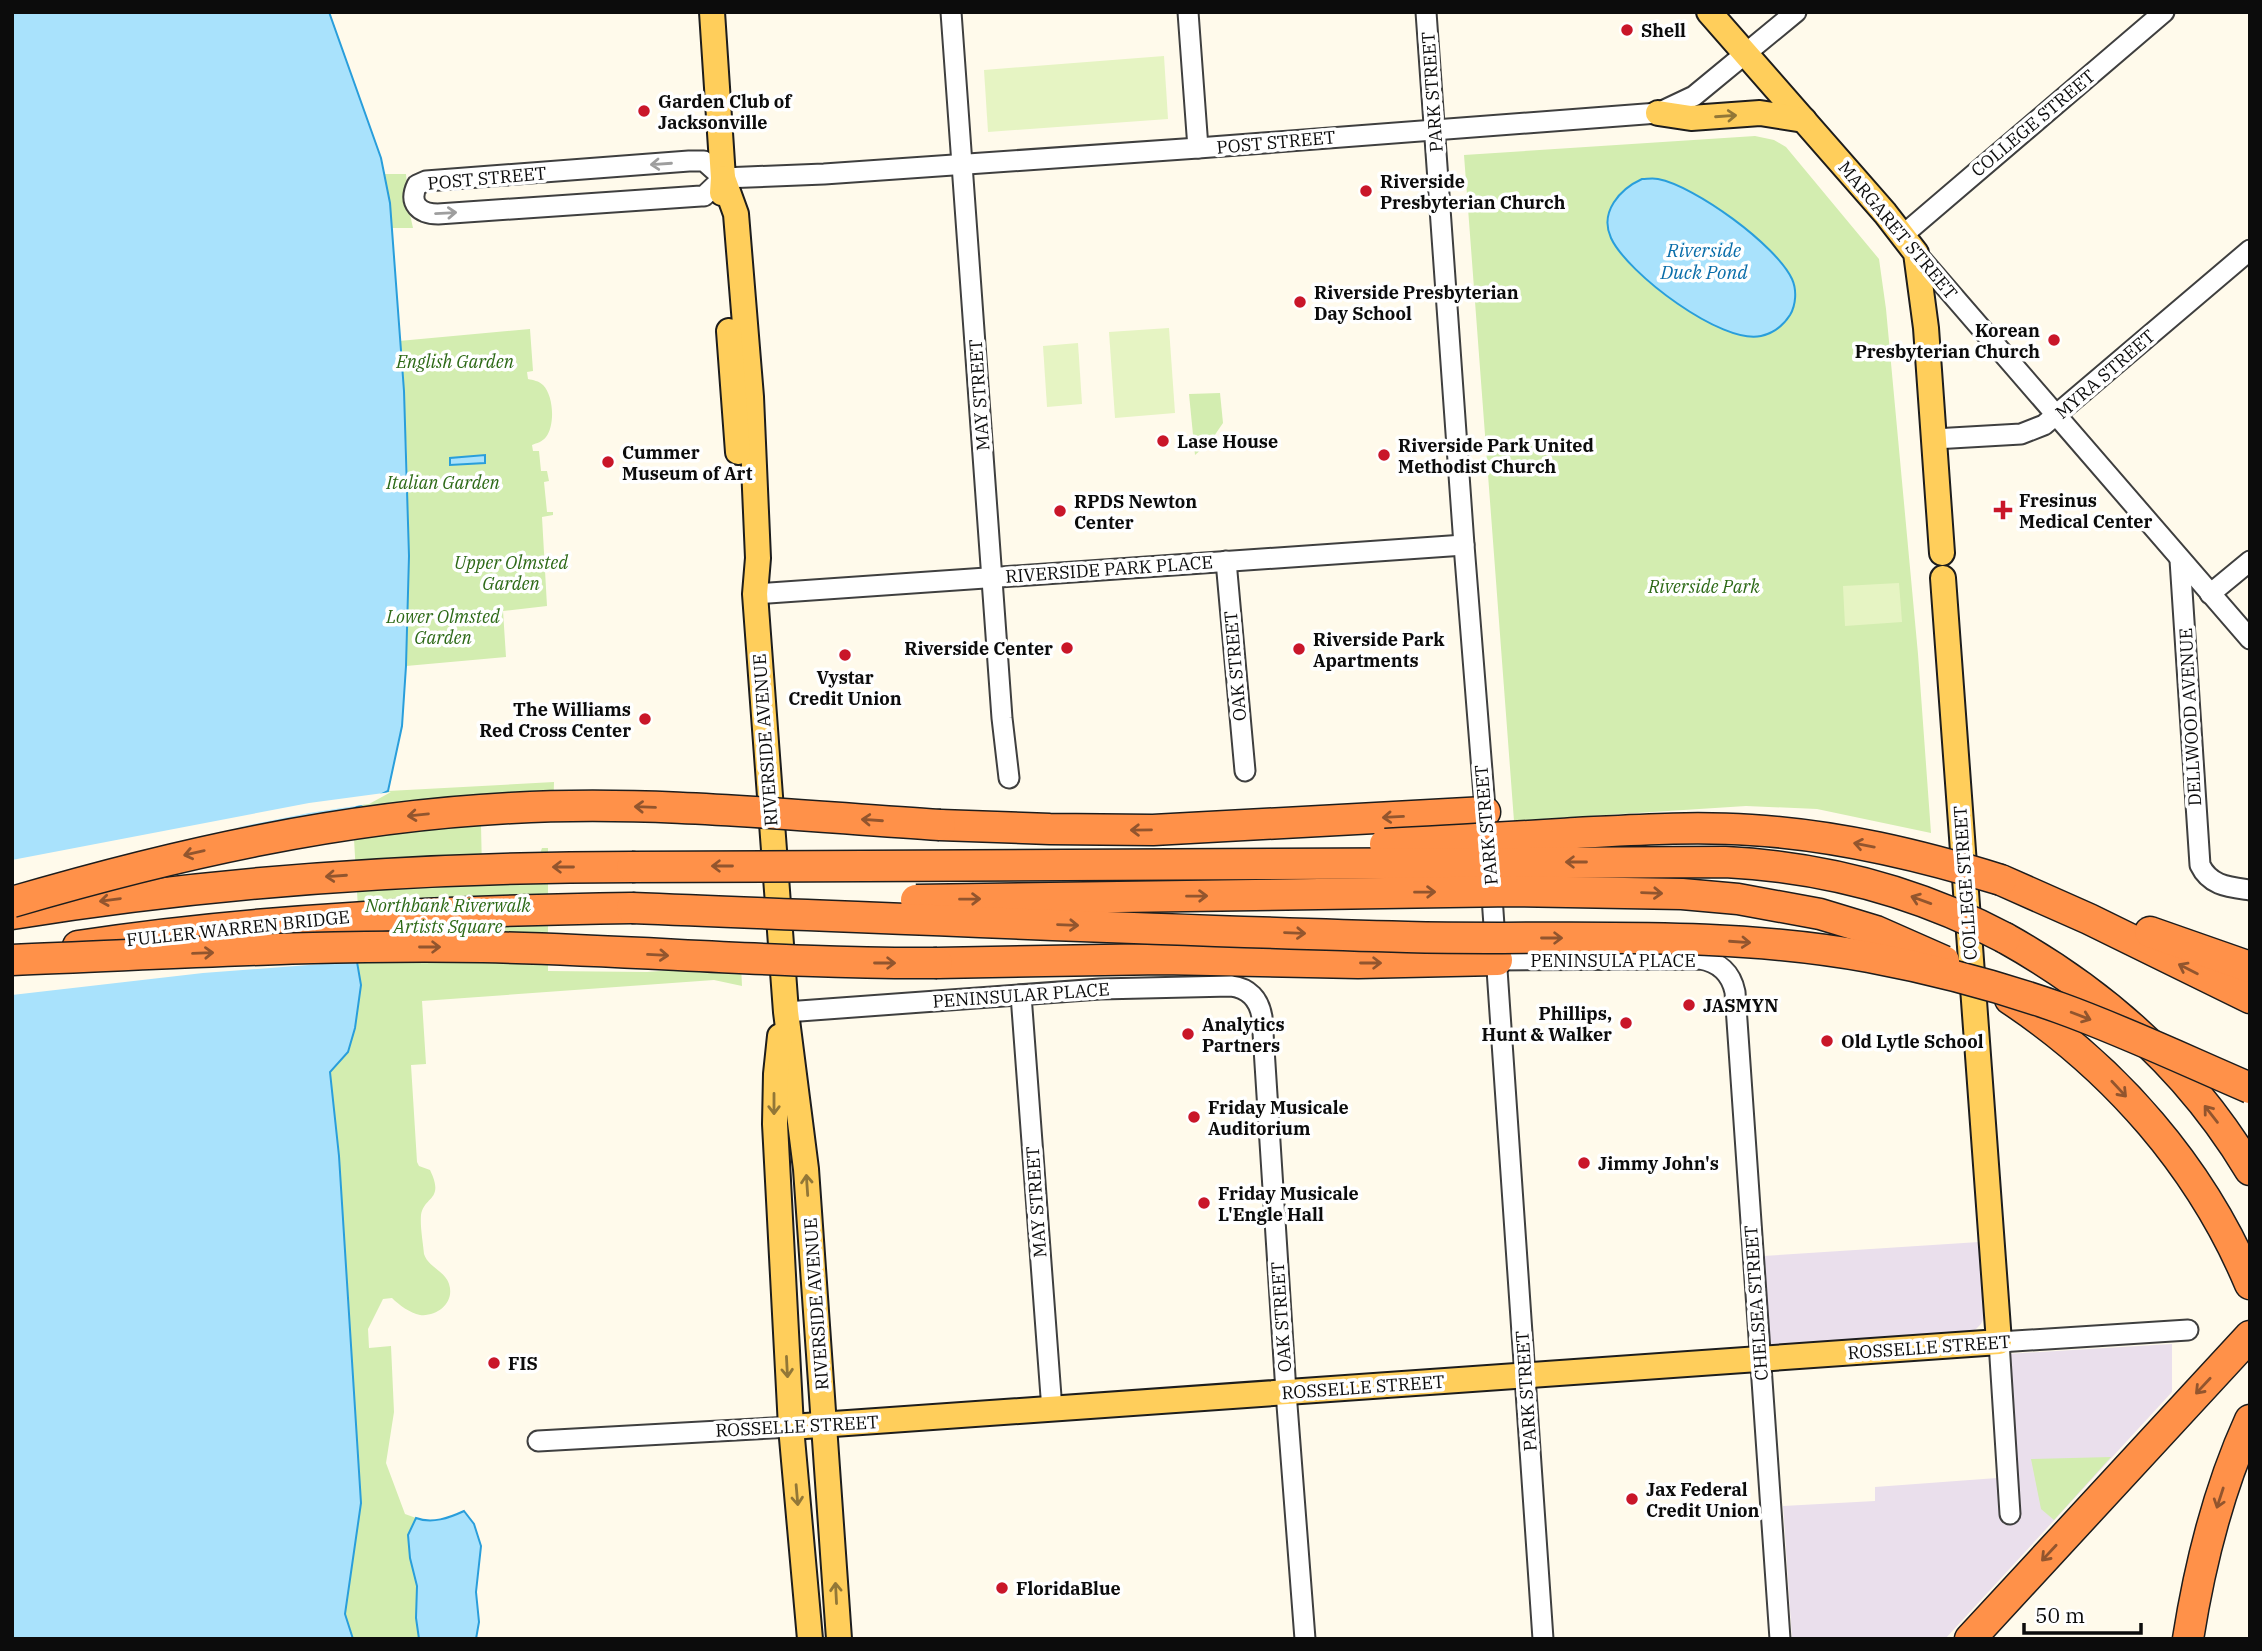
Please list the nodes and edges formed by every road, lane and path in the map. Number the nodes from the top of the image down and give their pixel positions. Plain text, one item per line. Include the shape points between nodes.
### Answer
1 (712, 12) edge
2 (951, 12) edge
3 (1188, 12) edge
4 (1426, 12) edge
5 (1709, 12) edge
6 (1796, 12) edge
7 (2164, 12) edge
8 (1746, 55) junction
9 (1658, 113) junction
10 (1804, 120) junction
11 (1434, 130) junction
12 (1198, 148) junction
13 (962, 164) junction
14 (723, 178) junction
15 (1909, 244) junction
16 (2250, 250) edge
17 (2056, 416) junction
18 (1934, 439) junction
19 (1464, 545) junction
20 (2180, 560) junction
21 (1226, 561) junction
22 (2250, 561) edge
23 (992, 578) junction
24 (755, 594) junction
25 (2210, 594) junction
26 (2250, 639) edge
27 (1245, 771) dead end
28 (1009, 778) dead end
29 (1485, 812) junction
30 (1035, 865) junction
31 (2001, 880) junction
32 (2250, 890) edge
33 (12, 902) edge
34 (632, 908) junction
35 (12, 914) edge
36 (12, 958) edge
37 (1497, 960) junction
38 (2250, 967) edge
39 (1725, 971) joint
40 (1021, 995) junction
41 (1254, 997) joint
42 (2250, 998) edge
43 (786, 1012) junction
44 (2250, 1088) edge
45 (2247, 1165) edge
46 (2245, 1273) edge
47 (2250, 1296) edge
48 (2188, 1330) dead end
49 (2250, 1336) edge
50 (1999, 1342) junction
51 (1761, 1359) junction
52 (1525, 1376) junction
53 (1286, 1392) junction
54 (1052, 1410) junction
55 (824, 1425) junction
56 (791, 1427) junction
57 (2247, 1427) edge
58 (538, 1441) dead end
59 (2010, 1514) dead end
60 (810, 1639) edge
61 (839, 1639) edge
62 (1305, 1639) edge
63 (1543, 1639) edge
64 (1780, 1639) edge
65 (1970, 1639) edge
66 (2188, 1639) edge

1 - 14 main road, RIVERSIDE AVENUE
2 - 13 street, MAY STREET
3 - 12 street
4 - 11 street, PARK STREET
5 - 8 main road, MARGARET STREET
6 - 8 street, POST STREET
7 - 15 street, COLLEGE STREET
8 - 9 street, POST STREET via 1694,96
8 - 10 main road, MARGARET STREET
9 -> 10 main road via 1691,118 1759,113
9 - 11 street, POST STREET
10 - 15 main road, MARGARET STREET
11 - 12 street, POST STREET
11 - 19 street, PARK STREET
12 - 13 street, POST STREET
13 - 14 street, POST STREET
13 - 23 street, MAY STREET
14 -> 14 street, POST STREET via 704,161 426,181 417,185 414,203 419,211 438,214 704,196
14 - 24 main road, RIVERSIDE AVENUE via 721,216 746,559
15 - 17 street, MARGARET STREET
15 - 18 main road, COLLEGE STREET via 1924,302
16 - 17 street, MYRA STREET
17 - 18 street, MYRA STREET via 2021,434
17 - 20 street, MARGARET STREET
18 - 50 main road, COLLEGE STREET
19 - 21 street, RIVERSIDE PARK PLACE
19 - 29 street, PARK STREET
20 - 25 street, MARGARET STREET
20 - 32 street, DELLWOOD AVENUE via 2198,851 2204,873 2221,886
21 - 23 street, RIVERSIDE PARK PLACE
21 - 27 street, OAK STREET
22 - 25 street
23 - 24 street, RIVERSIDE PARK PLACE
23 - 28 street, MAY STREET
24 - 43 main road, RIVERSIDE AVENUE
25 - 26 street, MARGARET STREET
29 -> 33 highway, bridge via 1153,830 1062,830 621,806 513,808 354,823 234,844
29 - 37 street, PARK STREET
31 -> 30 highway, bridge via 1862,845 1724,828
30 -> 35 highway, bridge via 532,867 362,874
45 -> 30 highway, bridge via 2192,1090 2127,1021 2067,975 2006,938 1891,890 1808,870 1753,863
31 - 38 highway
42 -> 31 highway
34 - 36 highway, FULLER WARREN BRIDGE, bridge via 328,918 158,935
34 -> 44 highway, bridge via 1362,935 1695,939 1808,948 1921,968 2030,998
34 -> 46 highway, bridge via 1496,891 1709,896 1793,908 1876,931 1950,964 2050,1027 2094,1064 2156,1130 2204,1196
36 -> 37 highway, bridge via 454,947 937,963
37 - 39 street, PENINSULA PLACE via 1700,959
37 - 52 street, PARK STREET
39 - 51 street, CHELSEA STREET via 1735,992
40 - 41 street, PENINSULAR PLACE via 1231,986
40 - 43 street, PENINSULAR PLACE
40 - 54 street, MAY STREET
41 - 53 street, OAK STREET via 1262,1017
55 -> 43 main road, RIVERSIDE AVENUE via 805,1157
43 -> 56 main road, RIVERSIDE AVENUE via 774,1108
46 - 47 highway
48 - 50 street, ROSSELLE STREET
49 -> 65 highway
50 - 51 main road, ROSSELLE STREET
50 - 59 street, COLLEGE STREET
51 - 52 main road, ROSSELLE STREET
51 - 64 street, CHELSEA STREET
52 - 53 main road, ROSSELLE STREET
52 - 63 street, PARK STREET
53 - 54 main road, ROSSELLE STREET
53 - 62 street, OAK STREET
54 - 55 main road, ROSSELLE STREET
55 - 56 main road, ROSSELLE STREET
61 -> 55 main road, RIVERSIDE AVENUE
56 - 58 street, ROSSELLE STREET
56 -> 60 main road, RIVERSIDE AVENUE
57 -> 66 highway via 2211,1527

